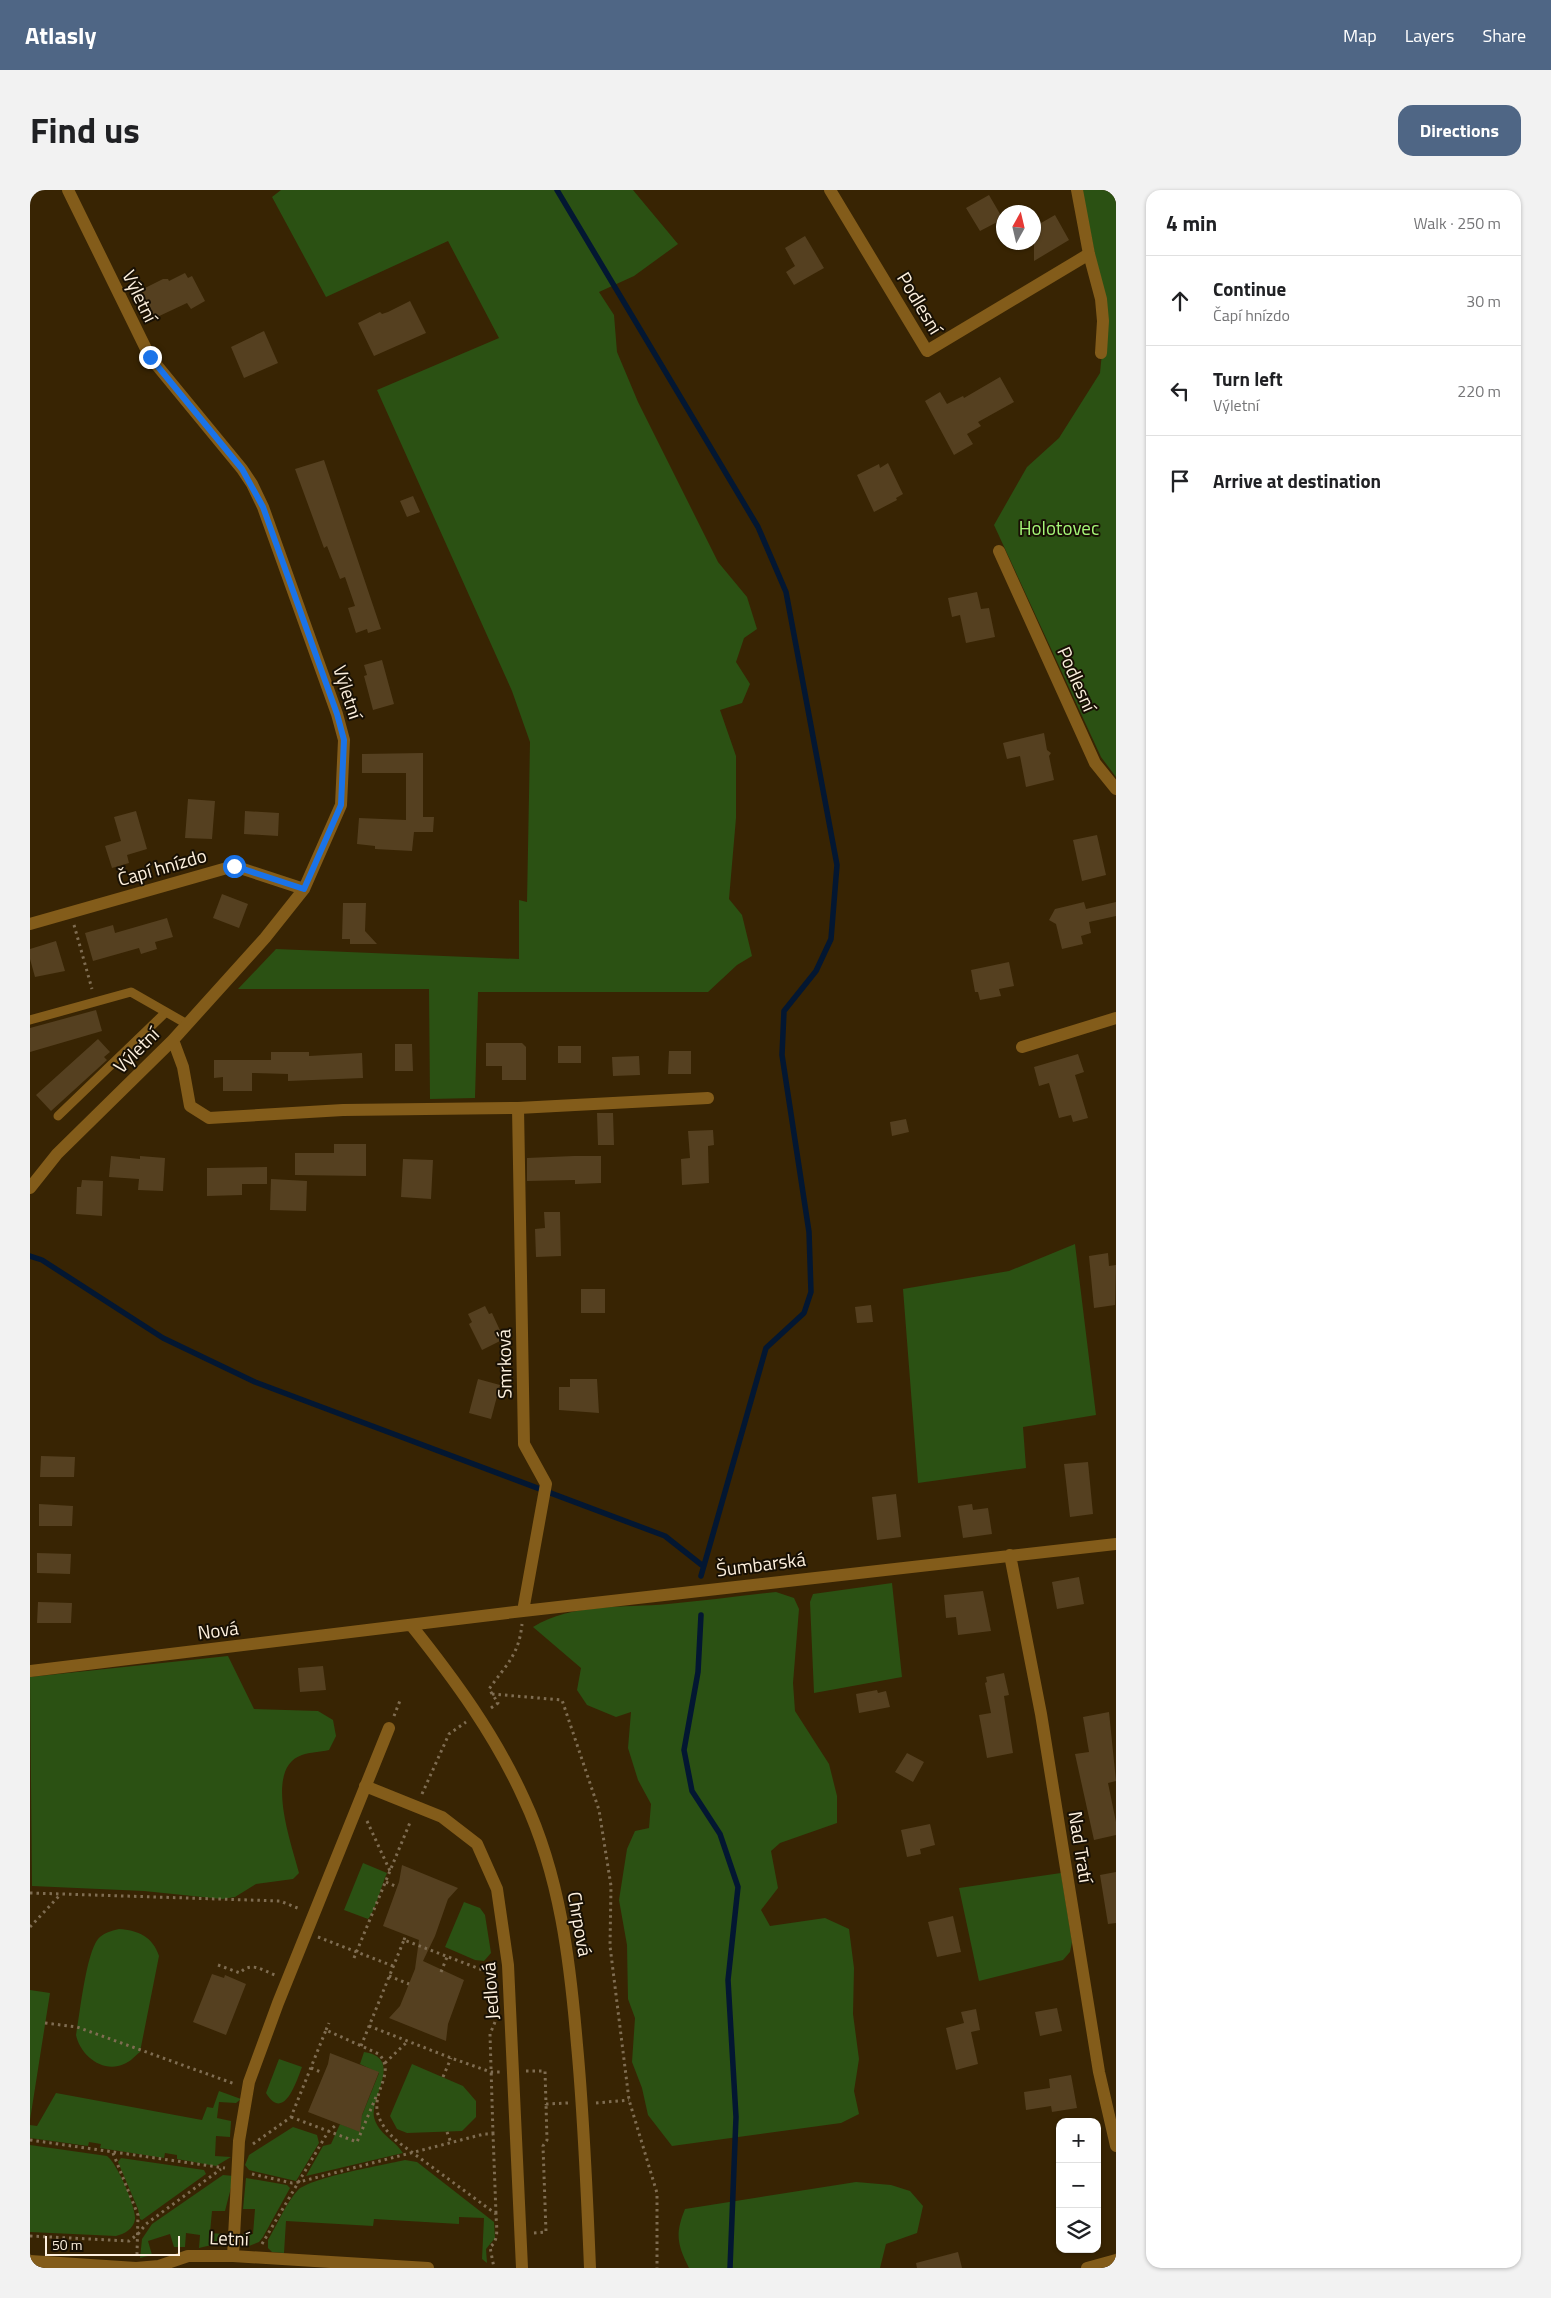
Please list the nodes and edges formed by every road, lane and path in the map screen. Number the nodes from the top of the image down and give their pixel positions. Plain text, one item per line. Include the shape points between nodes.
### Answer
1 (68, 190) edge
2 (830, 190) edge
3 (1077, 190) edge
4 (1089, 254) junction
5 (1100, 353) dead end
6 (999, 551) dead end
7 (1116, 789) edge
8 (304, 889) junction
9 (71, 913) junction
10 (30, 924) edge
11 (96, 1002) junction
12 (166, 1012) junction
13 (1116, 1018) edge
14 (30, 1020) edge
15 (187, 1024) junction
16 (173, 1040) junction
17 (1022, 1047) dead end
18 (708, 1098) dead end
19 (518, 1108) junction
20 (58, 1116) dead end
21 (30, 1188) edge
22 (1116, 1544) edge
23 (1010, 1555) junction
24 (523, 1611) junction
25 (410, 1626) junction
26 (30, 1671) edge
27 (492, 1694) junction
28 (479, 1714) junction
29 (389, 1728) dead end
30 (365, 1786) junction
31 (417, 1806) junction
32 (364, 1815) dead end
33 (390, 1871) junction
34 (386, 1882) junction
35 (397, 1887) dead end
36 (30, 1893) edge
37 (61, 1894) junction
38 (314, 1914) junction
39 (30, 1927) edge
40 (306, 1933) junction
41 (406, 1934) dead end
42 (404, 1940) junction
43 (357, 1952) junction
44 (447, 1957) junction
45 (354, 1958) dead end
46 (218, 1965) dead end
47 (393, 1966) junction
48 (442, 1972) dead end
49 (389, 1976) junction
50 (499, 1976) dead end
51 (287, 1980) junction
52 (409, 1984) dead end
53 (498, 2016) dead end
54 (45, 2023) dead end
55 (329, 2023) dead end
56 (369, 2026) junction
57 (326, 2030) junction
58 (408, 2041) junction
59 (361, 2046) junction
60 (451, 2058) junction
61 (385, 2064) junction
62 (311, 2068) junction
63 (545, 2070) dead end
64 (491, 2072) junction
65 (323, 2073) dead end
66 (443, 2078) dead end
67 (248, 2088) junction
68 (379, 2090) junction
69 (629, 2100) junction
70 (612, 2102) dead end
71 (546, 2104) junction
72 (558, 2104) dead end
73 (291, 2117) junction
74 (336, 2125) dead end
75 (328, 2132) junction
76 (447, 2132) dead end
77 (493, 2134) junction
78 (30, 2140) edge
79 (451, 2143) junction
80 (1116, 2146) edge
81 (113, 2152) junction
82 (414, 2153) junction
83 (238, 2155) junction
84 (237, 2168) junction
85 (221, 2169) junction
86 (299, 2182) junction
87 (496, 2214) junction
88 (138, 2234) junction
89 (521, 2234) junction
90 (497, 2235) junction
91 (30, 2236) edge
92 (233, 2256) junction
93 (254, 2258) junction
94 (1116, 2260) edge
95 (30, 2261) edge
96 (159, 2267) edge
97 (136, 2268) edge
98 (428, 2268) edge
99 (494, 2268) edge
100 (522, 2268) edge
101 (590, 2268) edge
102 (657, 2268) edge
103 (1087, 2268) edge

1 - 8 street, Výletní via 150,357 252,484 337,714 344,740 341,805
2 - 4 street, Podlesní via 927,351
3 - 4 street
4 - 5 street via 1102,314
6 - 7 street, Podlesní via 1094,763
8 - 9 street, Čapí hnízdo via 234,866
8 - 15 street, Výletní via 266,938
9 - 10 street, Čapí hnízdo
9 - 11 path
11 - 12 lane via 131,992
11 - 14 lane
12 - 15 lane
12 - 20 lane
13 - 17 street
15 - 16 street, Výletní
16 - 19 street via 183,1067 190,1106 209,1118 343,1110
16 - 21 street, Výletní via 57,1154
18 - 19 street
19 - 24 street, Smrková via 524,1444 546,1484
22 - 23 street, Šumbarská
23 - 24 street, Šumbarská
23 - 80 street, Nad Tratí via 1041,1714 1099,2072
24 - 25 street, Šumbarská
24 - 27 path via 520,1643 489,1689
25 - 26 street, Nová
25 - 28 street, Chrpová
27 - 28 path via 498,1703
27 - 69 path via 562,1700 599,1810 611,1886 610,1946
28 - 31 path via 449,1734
28 - 101 street, Chrpová via 525,1800 553,1882 562,1925 572,1986 582,2103
29 - 30 street
30 - 31 street, Jedlová
30 - 38 street
31 - 33 path
31 - 89 street, Jedlová via 442,1817 477,1844 497,1889 508,1964
32 - 33 path
33 - 34 path
34 - 35 path
34 - 43 path
36 - 37 path
37 - 38 path via 280,1901
37 - 39 path
38 - 40 street
40 - 43 path
40 - 51 street
41 - 42 path
42 - 44 path
42 - 47 path
43 - 45 path
43 - 47 path
44 - 48 path
44 - 50 path
46 - 51 path via 240,1973 245,1967 252,1966
47 - 49 path
49 - 52 path
49 - 56 path
51 - 67 street
53 - 64 path via 490,2034
54 - 67 path via 77,2027
55 - 57 path
56 - 58 path
56 - 59 path
57 - 59 path
57 - 62 path
58 - 60 path
58 - 61 path
59 - 61 path via 378,2054
60 - 64 path
60 - 66 path
61 - 68 path
62 - 65 path
62 - 73 path
63 - 71 path
64 - 77 path
67 - 83 street
68 - 75 path via 357,2142
68 - 82 path via 377,2111 380,2121 386,2131
69 - 70 path
69 - 102 path via 657,2193
71 - 72 path
71 - 89 path via 547,2140 543,2146 546,2232
73 - 75 path
73 - 83 path
74 - 75 path
75 - 86 path
76 - 79 path
77 - 79 path
77 - 87 path
78 - 81 path
79 - 82 path
81 - 85 path
81 - 88 path via 138,2215
82 - 86 path
82 - 87 path
83 - 84 street
84 - 85 path
84 - 86 path via 246,2173
84 - 92 street
85 - 88 path via 146,2224
86 - 93 path
87 - 90 path
88 - 91 path via 129,2241
88 - 97 path
89 - 90 path
89 - 100 street, Jedlová
90 - 99 path via 490,2247
92 - 93 street, Letní
92 - 96 street, Letní via 188,2256
93 - 98 street, Letní
94 - 103 street
95 - 97 street, Letní
96 - 97 street, Letní

